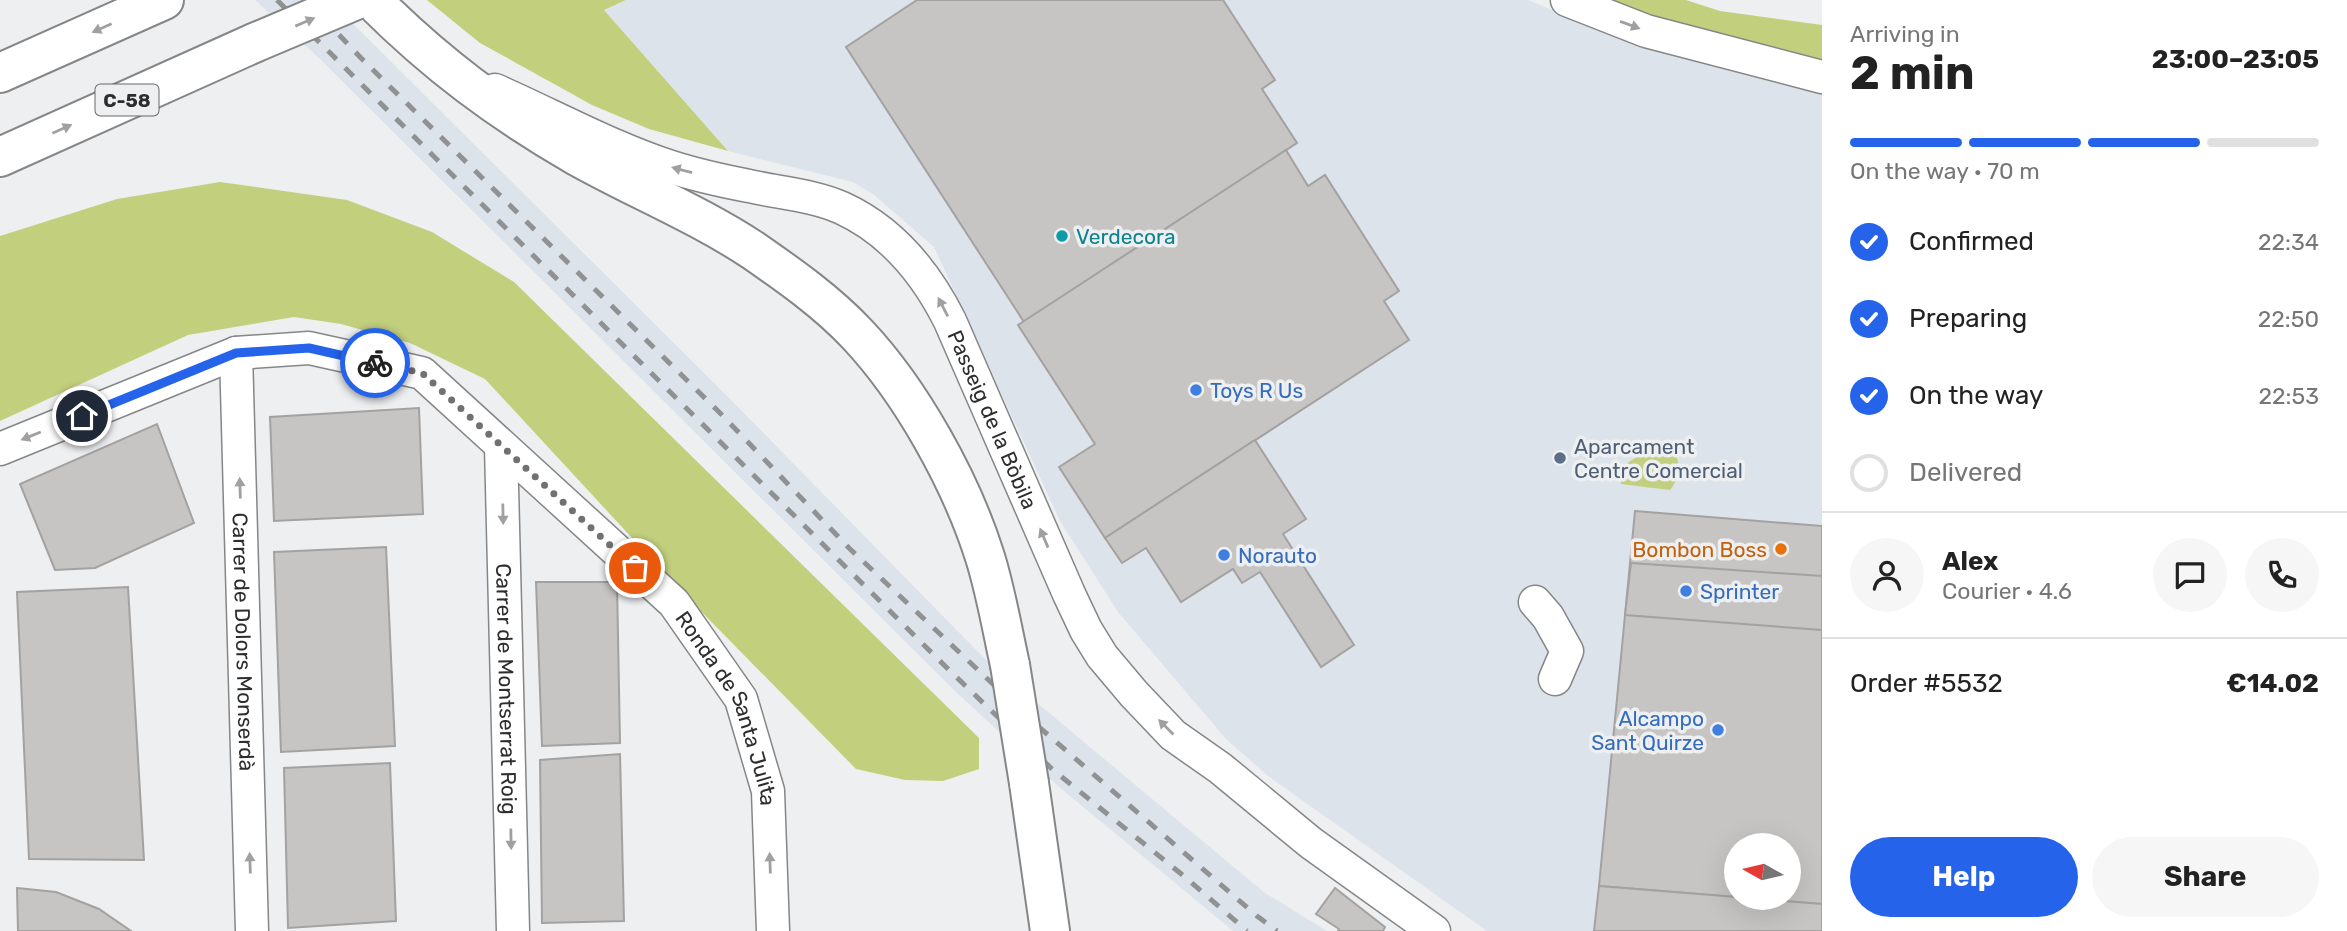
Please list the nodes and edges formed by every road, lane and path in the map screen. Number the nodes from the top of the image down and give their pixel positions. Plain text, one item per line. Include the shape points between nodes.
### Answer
1 (164, 0) edge
2 (356, 0) edge
3 (372, 0) edge
4 (1567, 0) edge
5 (444, 67) junction
6 (0, 73) edge
7 (1822, 77) edge
8 (0, 157) edge
9 (236, 353) junction
10 (501, 446) junction
11 (0, 449) edge
12 (1535, 601) dead end
13 (1555, 679) dead end
14 (252, 931) edge
15 (513, 931) edge
16 (773, 931) edge
17 (1050, 931) edge
18 (1434, 931) edge

1 -> 6 main road
8 -> 2 main road, C-58, bridge
3 - 5 main road
4 -> 7 street via 1646,31
5 - 17 main road, bridge via 507,115 752,250 807,289 857,334 902,390 941,452 985,557 1010,665
18 -> 5 street, Passeig de la Bòbila via 1173,736 1102,656 1086,631 934,290 880,231 840,207 634,155
9 - 10 street, Ronda de Santa Julita via 309,348 422,373
9 -> 11 street, Ronda de Santa Julita
14 -> 9 street, Carrer de Dolors Monserdà
10 -> 15 street, Carrer de Montserrat Roig
16 -> 10 street, Ronda de Santa Julita via 768,791 741,699 674,603
12 - 13 street via 1567,651

